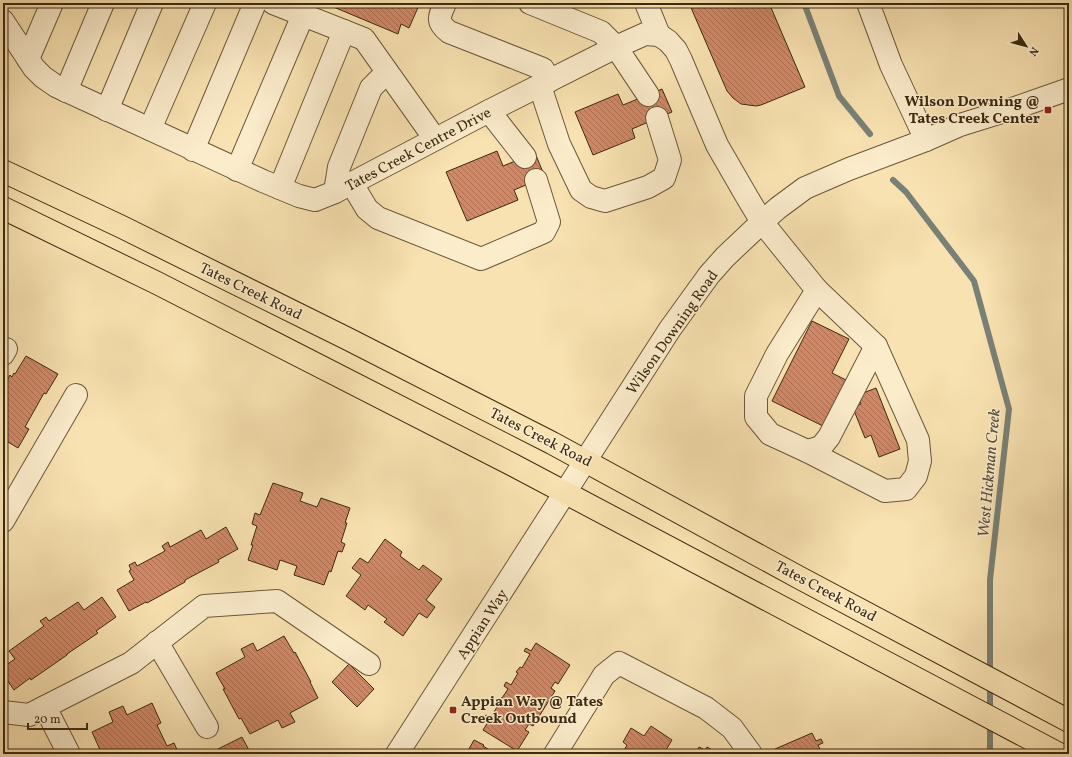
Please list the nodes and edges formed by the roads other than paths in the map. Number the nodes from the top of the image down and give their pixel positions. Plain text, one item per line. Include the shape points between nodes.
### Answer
1 (52, 3) edge
2 (103, 3) edge
3 (152, 3) edge
4 (205, 3) edge
5 (255, 3) edge
6 (273, 3) edge
7 (444, 3) edge
8 (530, 3) edge
9 (646, 3) edge
10 (868, 3) edge
11 (303, 15) junction
12 (3, 21) edge
13 (344, 31) junction
14 (659, 35) junction
15 (616, 47) junction
16 (28, 59) junction
17 (387, 72) junction
18 (544, 83) junction
19 (1069, 88) edge
20 (66, 91) junction
21 (648, 95) dead end
22 (107, 110) junction
23 (489, 111) junction
24 (657, 118) dead end
25 (150, 130) junction
26 (435, 140) junction
27 (926, 140) junction
28 (193, 150) junction
29 (525, 157) dead end
30 (237, 170) junction
31 (3, 171) edge
32 (536, 180) dead end
33 (280, 188) junction
34 (344, 188) junction
35 (3, 208) edge
36 (762, 222) junction
37 (817, 290) junction
38 (876, 346) junction
39 (76, 395) dead end
40 (807, 451) junction
41 (586, 461) junction
42 (566, 493) junction
43 (3, 521) edge
44 (157, 642) junction
45 (369, 664) dead end
46 (45, 707) junction
47 (3, 712) edge
48 (1069, 721) edge
49 (207, 727) dead end
50 (69, 754) edge
51 (397, 754) edge
52 (555, 754) edge
53 (751, 754) edge
54 (1059, 754) edge

1 - 16 street
2 - 20 street
3 - 22 street
4 - 25 street
5 - 28 street
6 - 11 street
7 - 18 street via 439,16 442,26 449,32 543,69
8 - 15 street via 601,32
9 - 14 street
10 - 27 street via 891,65
11 - 13 street
11 - 30 street
12 - 16 street, Tates Creek Centre Drive
13 - 17 street via 364,39
13 - 33 street
14 - 15 street, Tates Creek Centre Drive via 644,34
14 - 36 street via 676,50 717,145
15 - 18 street, Tates Creek Centre Drive
15 - 21 street
16 - 20 street, Tates Creek Centre Drive via 43,77
17 - 26 street
17 - 34 street via 371,88 339,167
18 - 23 street, Tates Creek Centre Drive
18 - 24 street via 559,144 581,190 591,197 605,201 648,187 664,178 670,160
19 - 27 street, Wilson Downing Road via 960,125
20 - 22 street, Tates Creek Centre Drive
22 - 25 street, Tates Creek Centre Drive
23 - 26 street, Tates Creek Centre Drive
23 - 29 street
25 - 28 street, Tates Creek Centre Drive
26 - 34 street, Tates Creek Centre Drive
27 - 36 street, Wilson Downing Road via 805,188
28 - 30 street, Tates Creek Centre Drive
30 - 33 street, Tates Creek Centre Drive
31 - 41 main road, Tates Creek Road via 348,339
32 - 34 street via 549,222 544,232 481,259 378,218
33 - 34 street, Tates Creek Centre Drive via 315,200
35 - 42 main road via 157,283
36 - 37 street
36 - 41 street, Wilson Downing Road via 709,275 670,329
37 - 38 street
37 - 40 street via 777,354 756,396 756,417 770,434
38 - 40 street via 829,437 821,447
38 - 40 street via 918,440 920,460 916,476 906,489 885,492
39 - 43 street
41 - 42 street, Wilson Downing Road
41 - 48 main road, Tates Creek Road
42 - 51 street, Appian Way
42 - 54 main road
44 - 45 street via 204,606 277,601
44 - 46 street via 131,663
44 - 49 street
46 - 47 street via 29,715
46 - 50 street
52 - 53 street via 604,675 619,663 706,708 732,728

